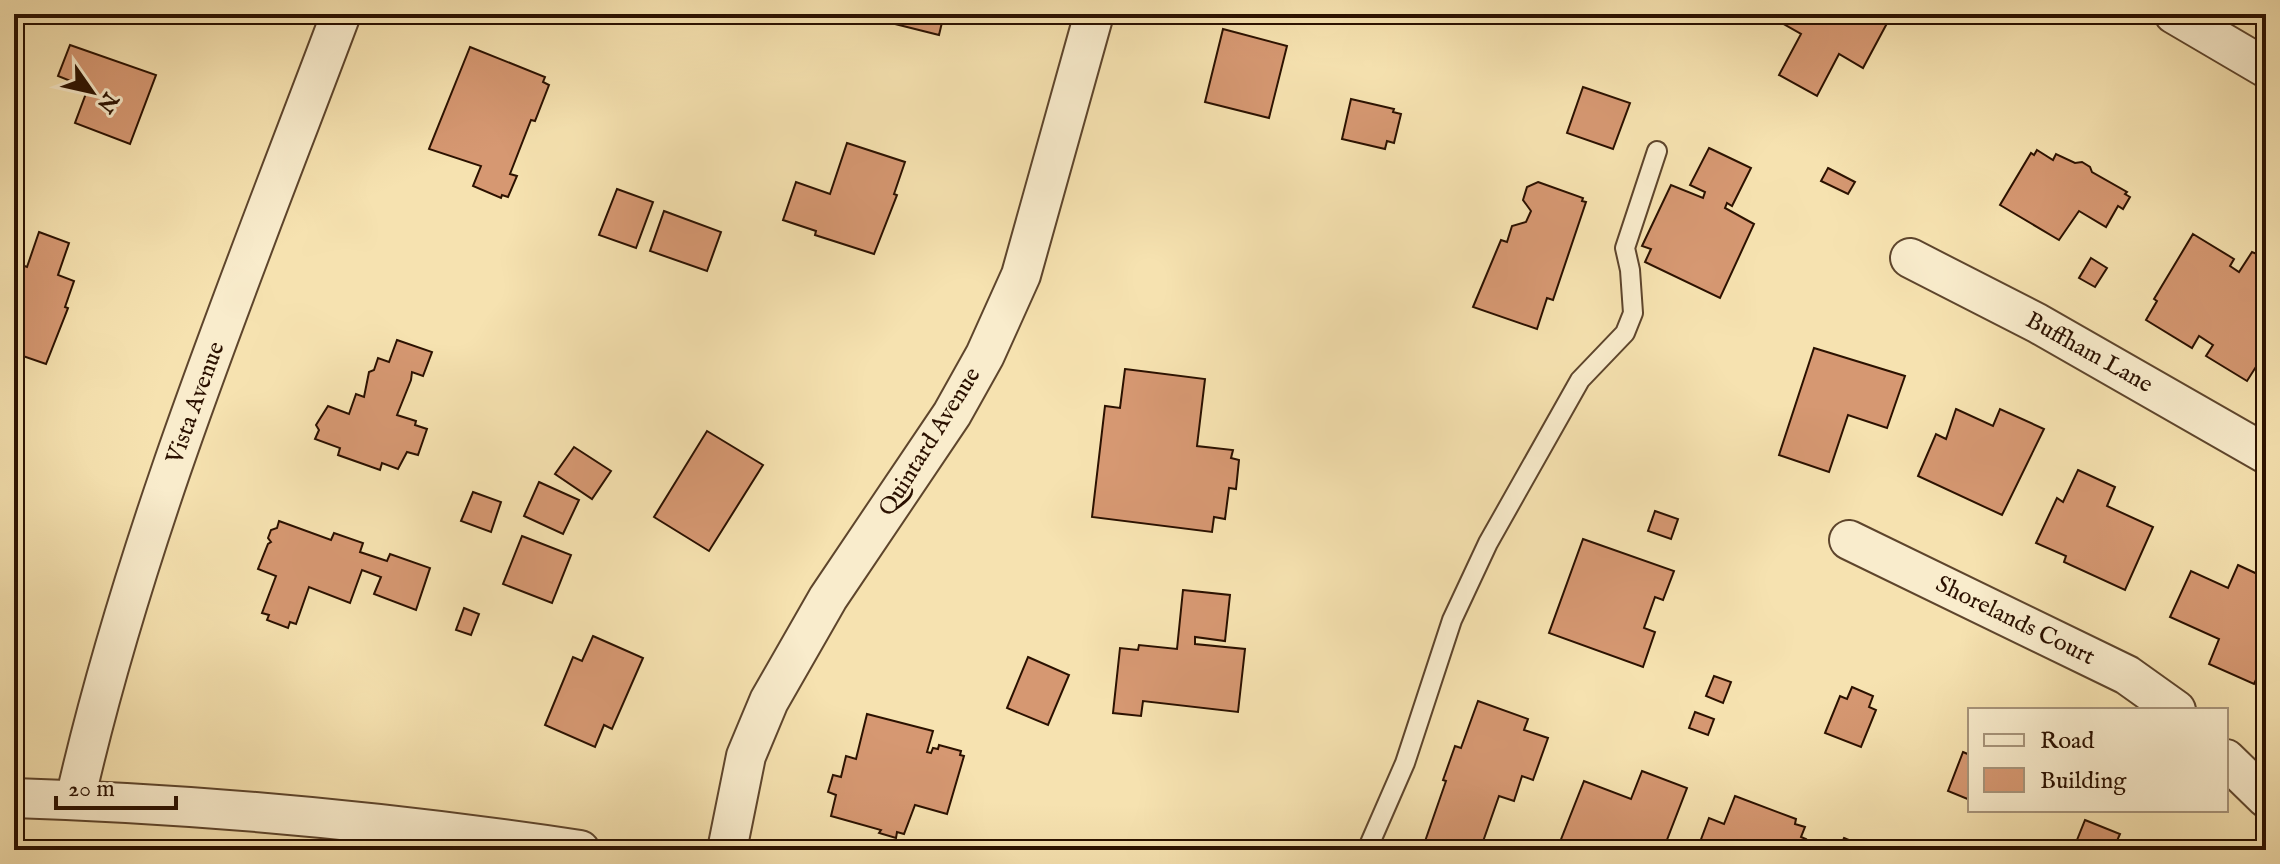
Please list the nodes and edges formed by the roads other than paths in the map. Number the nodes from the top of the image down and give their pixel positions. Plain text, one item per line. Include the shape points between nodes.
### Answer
1 (341, 14) edge
2 (1094, 14) edge
3 (2174, 14) edge
4 (2266, 68) edge
5 (1657, 151) dead end
6 (1910, 258) dead end
7 (2266, 454) edge
8 (1849, 540) dead end
9 (2173, 708) edge
10 (2228, 761) edge
11 (14, 798) edge
12 (2266, 798) edge
13 (75, 800) junction
14 (318, 834) edge
15 (580, 850) edge
16 (727, 850) edge
17 (1367, 850) edge

1 - 13 street, Vista Avenue via 136,573
2 - 16 street, Quintard Avenue via 1021,275 952,414 828,598 769,701 746,756
3 - 4 street
5 - 17 lane via 1625,248 1633,313 1625,333 1580,380 1488,543 1452,620 1405,763
6 - 7 street, Buffham Lane via 2037,323
8 - 9 street, Shorelands Court via 2127,675
10 - 12 street
11 - 13 street
13 - 14 street
14 - 15 street

